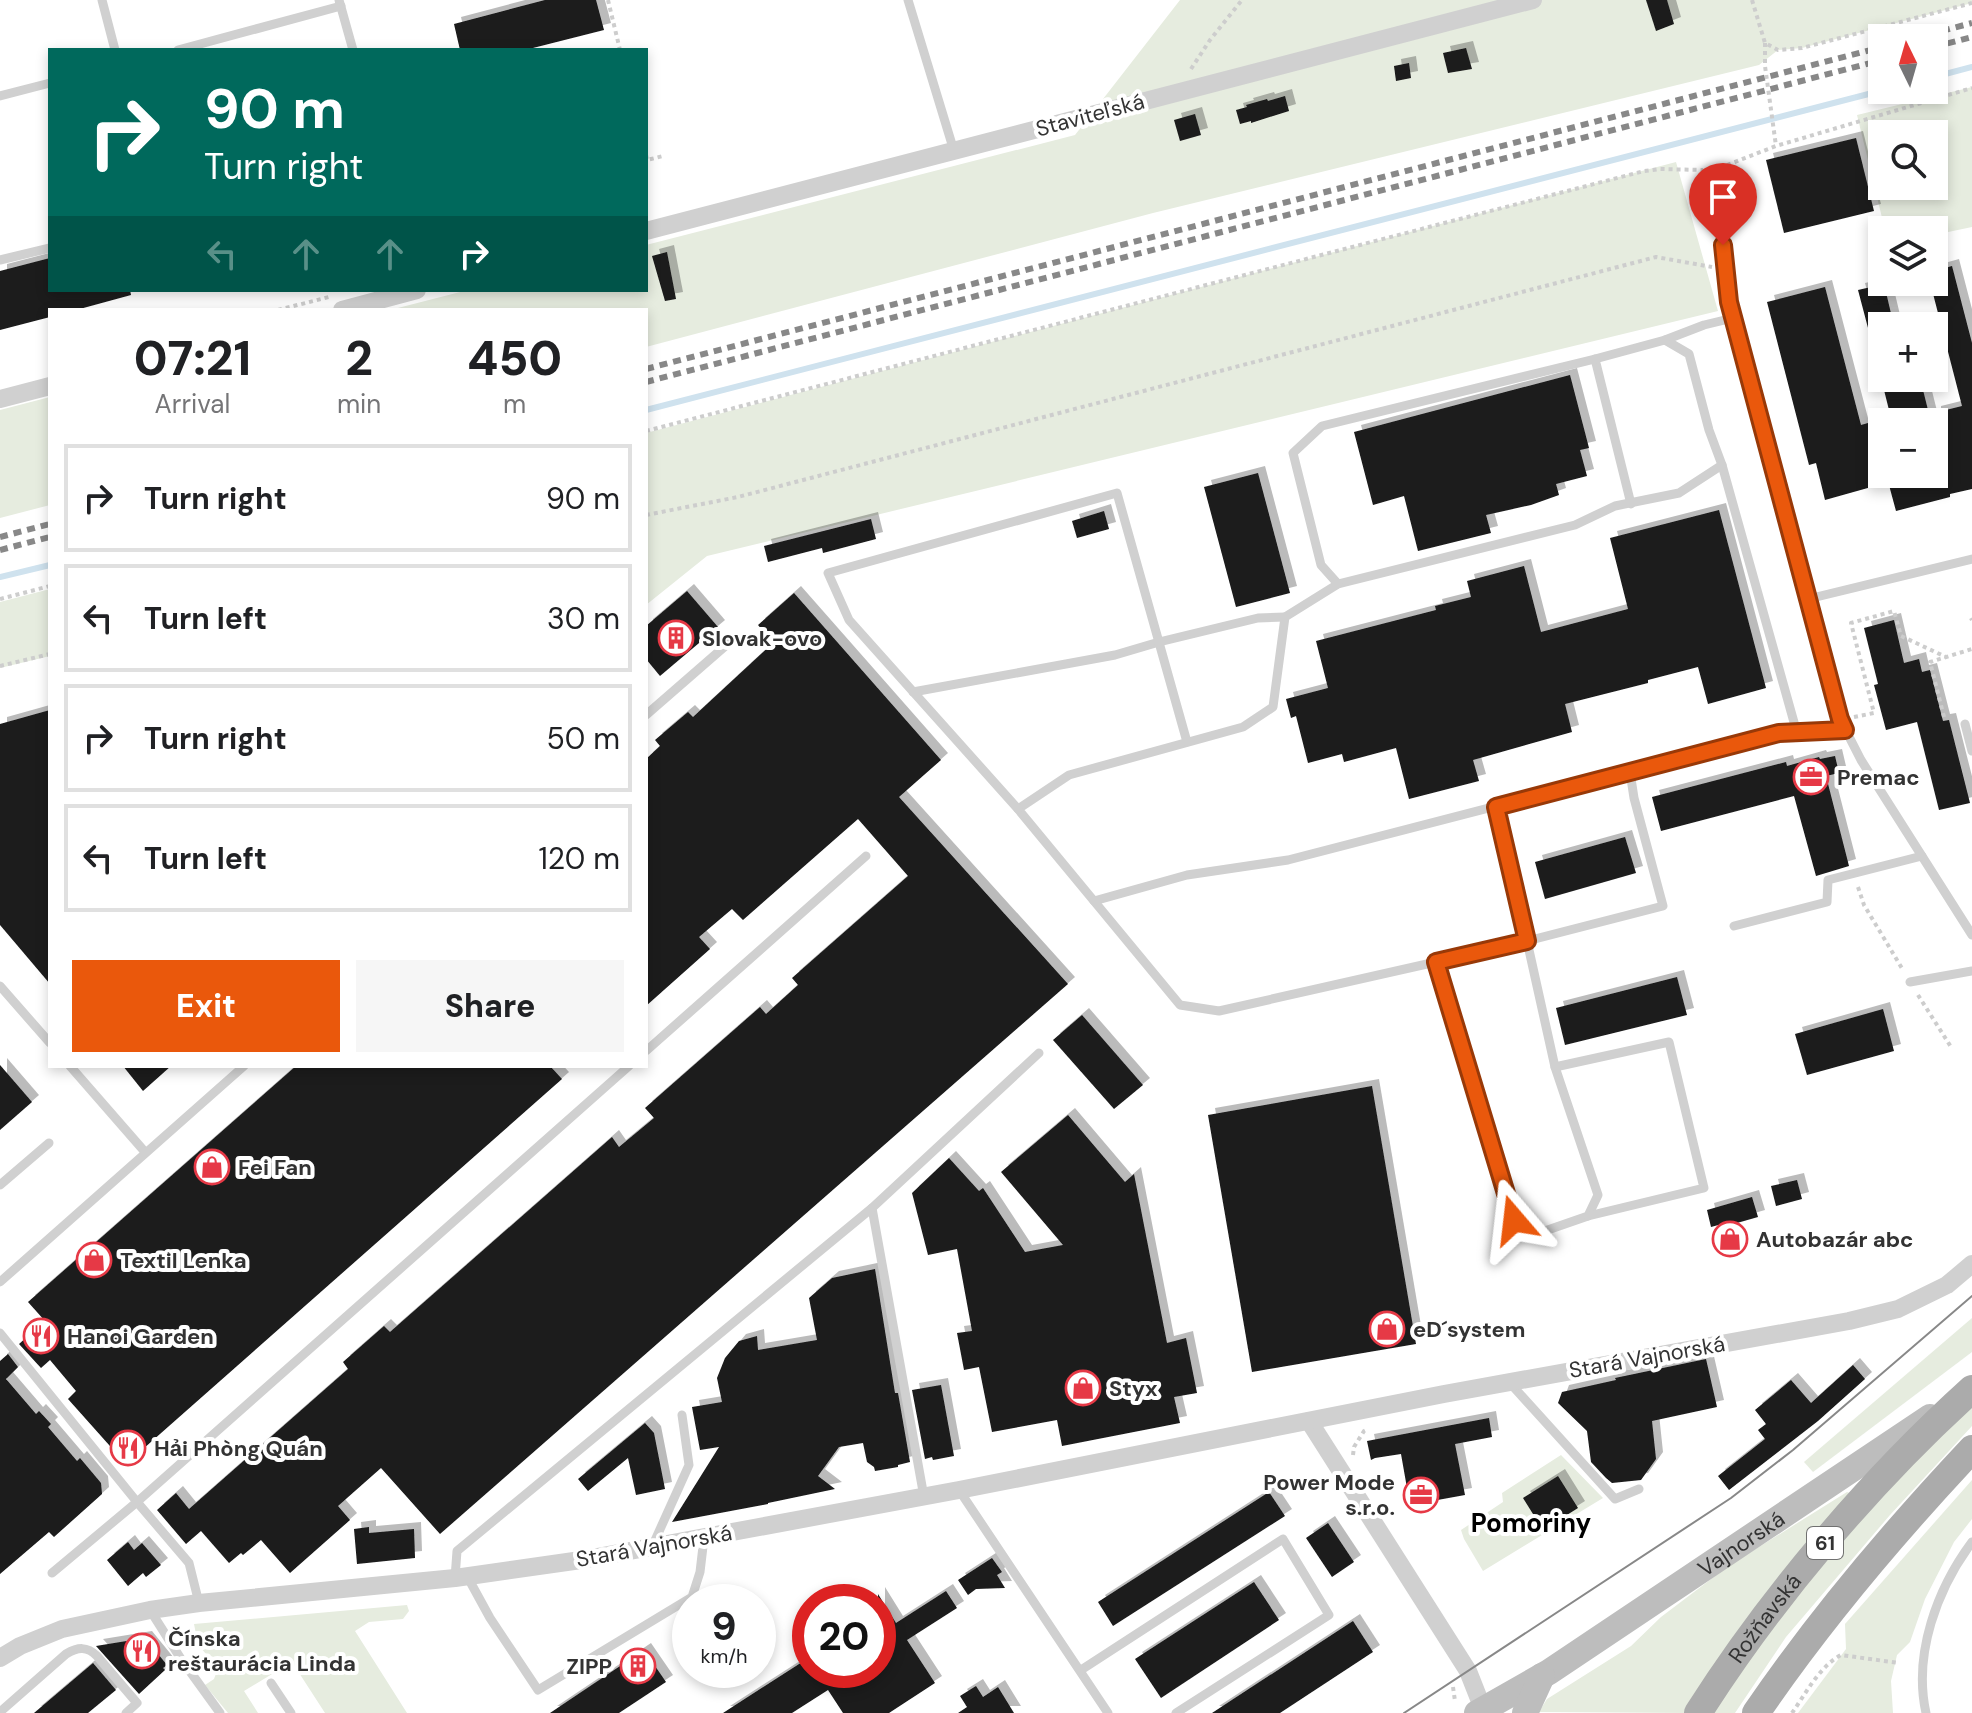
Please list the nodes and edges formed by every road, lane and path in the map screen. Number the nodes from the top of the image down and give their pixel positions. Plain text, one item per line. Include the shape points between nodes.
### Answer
1 (102, 0) edge
2 (608, 0) edge
3 (908, 0) edge
4 (1242, 0) edge
5 (1533, 0) edge
6 (1752, 0) edge
7 (340, 3) edge
8 (1972, 3) edge
9 (1765, 43) junction
10 (114, 48) edge
11 (185, 48) edge
12 (352, 48) edge
13 (620, 48) edge
14 (48, 84) edge
15 (1972, 88) edge
16 (1177, 91) junction
17 (0, 96) edge
18 (1776, 146) junction
19 (954, 151) junction
20 (663, 156) dead end
21 (648, 160) edge
22 (1715, 170) junction
23 (648, 230) edge
24 (48, 248) edge
25 (0, 260) edge
26 (1726, 270) junction
27 (404, 292) edge
28 (341, 302) edge
29 (294, 308) edge
30 (1733, 318) junction
31 (1665, 340) junction
32 (1595, 359) junction
33 (48, 387) edge
34 (0, 399) edge
35 (648, 430) edge
36 (1722, 465) junction
37 (1631, 504) junction
38 (648, 515) edge
39 (1972, 559) edge
40 (1338, 584) junction
41 (48, 587) edge
42 (0, 599) edge
43 (1808, 599) junction
44 (1285, 617) junction
45 (731, 641) dead end
46 (1159, 642) junction
47 (1972, 649) edge
48 (48, 654) edge
49 (1946, 657) junction
50 (0, 666) edge
51 (913, 692) junction
52 (648, 713) edge
53 (1944, 717) dead end
54 (1840, 719) junction
55 (1965, 724) dead end
56 (1845, 730) junction
57 (1797, 733) junction
58 (1187, 742) junction
59 (1972, 751) edge
60 (1630, 772) junction
61 (1496, 807) junction
62 (1018, 809) junction
63 (866, 856) dead end
64 (1922, 856) junction
65 (1854, 872) junction
66 (1094, 901) junction
67 (1734, 926) dead end
68 (1972, 935) edge
69 (1527, 941) junction
70 (1436, 962) junction
71 (1972, 971) edge
72 (1910, 982) junction
73 (0, 986) edge
74 (48, 1041) edge
75 (1951, 1047) dead end
76 (648, 1049) edge
77 (1039, 1053) dead end
78 (1555, 1067) junction
79 (72, 1068) edge
80 (242, 1068) edge
81 (627, 1068) edge
82 (49, 1143) dead end
83 (145, 1152) junction
84 (0, 1185) edge
85 (872, 1208) junction
86 (1588, 1216) junction
87 (1972, 1264) edge
88 (0, 1282) edge
89 (0, 1333) edge
90 (1509, 1382) junction
91 (1972, 1388) edge
92 (682, 1415) dead end
93 (1309, 1421) junction
94 (1375, 1427) dead end
95 (1972, 1449) edge
96 (1352, 1465) dead end
97 (1639, 1489) dead end
98 (959, 1490) junction
99 (924, 1497) junction
100 (137, 1502) junction
101 (704, 1538) junction
102 (1972, 1542) edge
103 (652, 1547) junction
104 (52, 1573) dead end
105 (461, 1577) junction
106 (199, 1603) junction
107 (150, 1610) junction
108 (0, 1658) edge
109 (1899, 1663) dead end
110 (1081, 1670) junction
111 (1542, 1676) junction
112 (271, 1683) dead end
113 (1759, 1710) edge
114 (0, 1712) edge
115 (1487, 1712) edge
116 (126, 1713) edge
117 (220, 1713) edge
118 (291, 1713) edge
119 (1108, 1713) edge
120 (1176, 1713) edge
121 (1525, 1713) edge
122 (1698, 1713) edge
123 (1792, 1713) edge
124 (1926, 1713) edge

1 - 10 lane
2 - 13 path
3 - 19 lane
4 - 16 path
5 - 16 street, Staviteľská
6 - 9 path
7 - 11 lane
7 - 12 lane
8 - 9 path via 1802,48 1778,50
9 - 18 path
14 - 17 lane
15 - 18 path
16 - 19 street, Staviteľská
18 - 22 path
19 - 23 street, Staviteľská
20 - 21 path
22 - 26 lane
22 - 35 path via 1644,171
24 - 25 lane
26 - 30 lane
26 - 38 path via 1656,257 738,497
27 - 28 street
28 - 29 path
30 - 31 lane
30 - 43 lane
31 - 32 lane
31 - 36 lane via 1689,354
32 - 37 lane
32 - 40 lane via 1322,426 1293,453 1321,565
33 - 34 street
36 - 37 lane via 1679,493
36 - 57 lane
37 - 40 lane via 1575,525
39 - 43 lane
40 - 44 lane
41 - 42 path
43 - 54 lane
44 - 46 lane via 1258,618
44 - 58 lane via 1273,707 1243,727
45 - 52 lane
46 - 51 lane
46 - 51 lane via 1117,493 828,573 849,620
46 - 58 lane
47 - 49 path
48 - 50 path
49 - 53 path via 1930,662
49 - 54 path via 1901,636 1894,611 1851,623 1874,713
51 - 62 lane
54 - 56 lane
55 - 59 lane
56 - 57 lane
56 - 64 lane
57 - 60 lane via 1779,733
58 - 62 lane via 1069,775
60 - 61 lane
60 - 69 lane via 1663,906
61 - 66 lane via 1288,860 1187,875
61 - 69 lane
62 - 66 lane
63 - 76 lane
64 - 65 lane
64 - 68 lane
65 - 67 lane via 1828,880 1827,902
65 - 72 path via 1864,905
66 - 70 lane via 1180,1005 1219,1011
69 - 70 lane
69 - 78 lane
70 - 86 lane via 1514,1220 1539,1233
71 - 72 lane
72 - 75 path
73 - 74 lane
77 - 85 lane
78 - 86 lane via 1598,1195
78 - 86 lane via 1669,1042 1704,1188
79 - 83 lane
80 - 83 lane
81 - 100 lane
82 - 84 lane
83 - 88 lane
85 - 99 lane
85 - 105 lane via 457,1551
87 - 90 street, Stará Vajnorská via 1947,1285 1898,1309
89 - 100 lane
90 - 93 street, Stará Vajnorská
90 - 97 lane via 1615,1499
91 - 111 main road, Vajnorská
91 - 122 main road, Rožňavská / 61 via 1911,1446 1826,1542
92 - 103 lane via 689,1465
93 - 98 street, Stará Vajnorská
93 - 115 street via 1468,1671
94 - 96 path via 1364,1431 1354,1447
95 - 113 main road, 61 via 1818,1627
98 - 99 street, Stará Vajnorská
98 - 110 lane
99 - 101 street, Stará Vajnorská
100 - 104 lane
100 - 106 lane via 189,1563
101 - 103 street, Stará Vajnorská
101 - 105 lane via 692,1597 538,1690
102 - 124 lane via 1948,1580 1930,1626 1922,1664
103 - 105 street, Stará Vajnorská
105 - 106 street, Stará Vajnorská
106 - 107 street, Stará Vajnorská
107 - 108 street, Stará Vajnorská via 62,1629
107 - 117 lane
109 - 123 path via 1841,1655
110 - 119 lane
110 - 120 lane via 1283,1539 1329,1615
111 - 115 main road, Vajnorská
111 - 121 main road
112 - 118 lane
114 - 116 lane via 66,1654 85,1648 137,1703

